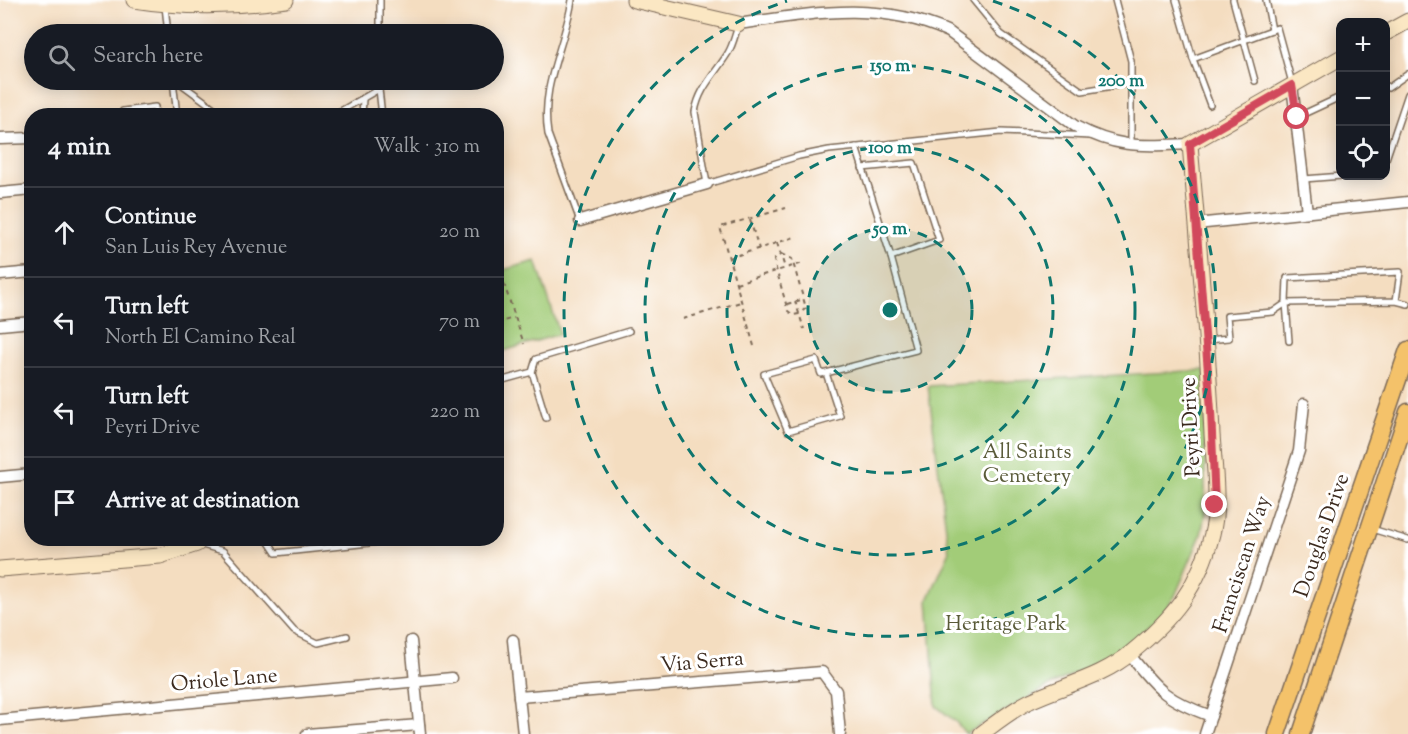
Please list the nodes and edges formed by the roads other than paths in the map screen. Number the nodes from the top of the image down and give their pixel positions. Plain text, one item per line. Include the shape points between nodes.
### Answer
1 (134, 0) edge
2 (286, 0) edge
3 (380, 0) edge
4 (572, 0) edge
5 (634, 0) edge
6 (973, 0) edge
7 (1114, 0) edge
8 (1176, 0) edge
9 (1233, 0) edge
10 (1266, 0) edge
11 (165, 5) junction
12 (1408, 21) edge
13 (167, 24) edge
14 (380, 24) edge
15 (738, 24) junction
16 (1272, 30) junction
17 (1390, 31) edge
18 (1242, 41) junction
19 (1193, 59) junction
20 (1336, 61) edge
21 (1408, 74) edge
22 (1255, 81) dead end
23 (1131, 83) junction
24 (1292, 85) junction
25 (1390, 87) edge
26 (176, 90) edge
27 (189, 90) edge
28 (377, 90) edge
29 (379, 90) edge
30 (1408, 94) edge
31 (363, 99) junction
32 (1336, 99) edge
33 (1210, 105) dead end
34 (177, 108) edge
35 (214, 108) edge
36 (346, 108) edge
37 (362, 108) edge
38 (381, 108) edge
39 (1297, 117) junction
40 (1095, 137) junction
41 (24, 138) edge
42 (0, 139) edge
43 (1190, 144) junction
44 (1131, 146) junction
45 (856, 147) junction
46 (1390, 147) edge
47 (862, 168) junction
48 (1336, 176) edge
49 (1304, 179) junction
50 (707, 184) junction
51 (24, 191) edge
52 (0, 193) edge
53 (1408, 202) edge
54 (1307, 212) junction
55 (580, 221) joint
56 (1196, 224) junction
57 (891, 257) junction
58 (24, 273) edge
59 (0, 275) edge
60 (1396, 301) junction
61 (1286, 303) junction
62 (1408, 304) edge
63 (24, 323) edge
64 (0, 325) edge
65 (629, 331) dead end
66 (1206, 340) junction
67 (1288, 341) dead end
68 (1408, 350) edge
69 (532, 372) junction
70 (826, 373) junction
71 (504, 380) edge
72 (1304, 404) dead end
73 (1408, 412) edge
74 (546, 417) dead end
75 (1380, 430) junction
76 (24, 475) edge
77 (0, 477) edge
78 (1369, 528) junction
79 (1408, 540) edge
80 (186, 546) edge
81 (210, 546) edge
82 (271, 546) edge
83 (341, 546) edge
84 (0, 570) edge
85 (347, 636) dead end
86 (513, 640) dead end
87 (411, 641) dead end
88 (1130, 655) junction
89 (452, 678) dead end
90 (414, 681) junction
91 (519, 697) junction
92 (1211, 716) junction
93 (0, 720) edge
94 (419, 729) edge
95 (307, 734) edge
96 (523, 734) edge
97 (840, 734) edge
98 (981, 734) edge
99 (1205, 734) edge
100 (1277, 734) edge
101 (1301, 734) edge

1 - 11 street
2 - 11 street via 249,5
3 - 14 lane
4 - 55 lane via 550,76 545,120
5 - 15 street
6 - 23 lane via 1001,34 1082,91
7 - 23 lane via 1131,61
8 - 19 lane
9 - 18 lane
10 - 16 lane
11 - 13 lane
12 - 17 street
15 - 40 street via 857,7 896,10 949,32
15 - 50 lane via 729,51 697,101 695,112
16 - 18 lane
16 - 24 lane via 1277,28
18 - 19 lane
18 - 22 lane
19 - 33 lane
20 - 24 street
21 - 25 lane
23 - 44 lane
24 - 39 street
24 - 43 street
26 - 34 lane
27 - 35 lane
28 - 31 lane
29 - 38 lane
30 - 46 lane
31 - 36 lane
31 - 37 lane
32 - 39 lane
39 - 49 street
40 - 44 street
40 - 45 lane via 1001,132
41 - 42 street
43 - 44 street
43 - 56 street, Peyri Drive
45 - 47 lane
45 - 50 lane via 799,156
47 - 57 lane
47 - 57 lane via 914,164 939,240
48 - 49 lane
49 - 54 street
50 - 55 street
51 - 52 street
53 - 54 street
54 - 56 street
56 - 66 street, Peyri Drive
57 - 70 lane via 916,350
58 - 59 street
60 - 61 lane
60 - 61 lane via 1400,272 1287,278
60 - 62 lane
61 - 66 lane via 1273,312 1227,316 1229,338
61 - 67 lane
63 - 64 street
65 - 69 lane via 536,358
66 - 88 street, Peyri Drive via 1213,532 1186,599
68 - 75 main road, Douglas Drive
69 - 71 lane
69 - 74 lane
70 - 70 lane via 840,416 788,431 764,374 816,360 821,374
72 - 92 street, Franciscan Way via 1299,451
73 - 78 main road, Douglas Drive
75 - 78 main road via 1380,456 1363,515
75 - 100 main road, Douglas Drive
76 - 77 street
78 - 79 lane
78 - 101 main road, Douglas Drive
80 - 84 street via 160,556
81 - 85 lane via 223,552 294,631 318,643
82 - 83 lane via 276,553
86 - 91 street
87 - 90 street
88 - 92 street via 1156,689
88 - 98 street, Peyri Drive via 1107,670 1010,711
89 - 90 street, Oriole Lane
90 - 93 street, Oriole Lane
90 - 94 street
91 - 96 street
91 - 97 street, Via Serra via 822,672 836,691
92 - 99 street, Franciscan Way
94 - 95 street

